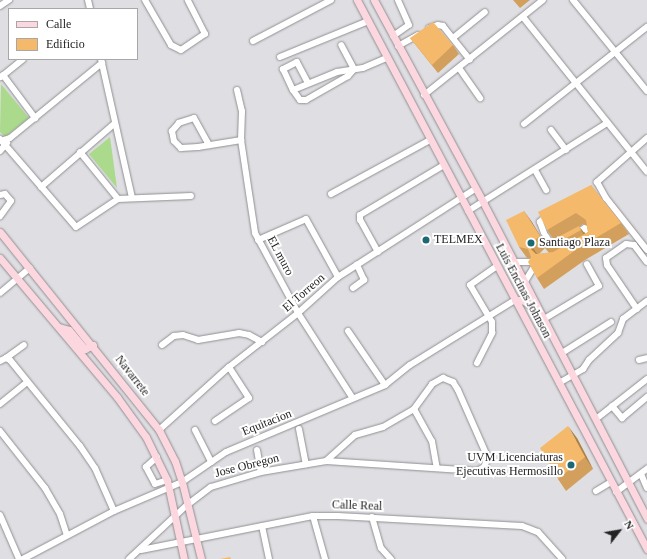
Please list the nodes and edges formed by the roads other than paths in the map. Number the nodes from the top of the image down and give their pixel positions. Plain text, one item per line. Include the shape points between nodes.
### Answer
1 (9, 0) edge
2 (145, 0) edge
3 (331, 0) edge
4 (357, 0) edge
5 (374, 0) edge
6 (398, 0) edge
7 (543, 0) edge
8 (573, 0) edge
9 (191, 1) edge
10 (0, 6) edge
11 (486, 12) dead end
12 (523, 17) junction
13 (368, 21) junction
14 (647, 26) edge
15 (393, 36) junction
16 (453, 38) junction
17 (253, 41) dead end
18 (341, 45) dead end
19 (398, 46) junction
20 (614, 52) junction
21 (280, 57) dead end
22 (388, 58) junction
23 (22, 60) edge
24 (470, 60) junction
25 (101, 61) edge
26 (459, 68) junction
27 (354, 69) junction
28 (2, 76) edge
29 (576, 82) junction
30 (308, 84) junction
31 (237, 90) dead end
32 (293, 90) junction
33 (647, 92) edge
34 (424, 95) junction
35 (480, 98) dead end
36 (35, 118) junction
37 (607, 123) junction
38 (114, 124) junction
39 (524, 124) dead end
40 (551, 130) dead end
41 (10, 138) junction
42 (647, 138) edge
43 (0, 140) edge
44 (241, 140) junction
45 (430, 140) junction
46 (209, 145) junction
47 (6, 146) junction
48 (566, 150) junction
49 (0, 151) edge
50 (630, 151) junction
51 (80, 152) junction
52 (444, 165) junction
53 (535, 170) junction
54 (647, 172) edge
55 (41, 187) junction
56 (475, 189) junction
57 (546, 190) dead end
58 (331, 194) dead end
59 (0, 195) edge
60 (191, 196) dead end
61 (132, 198) junction
62 (461, 198) junction
63 (118, 199) junction
64 (483, 202) junction
65 (468, 211) junction
66 (554, 212) edge
67 (0, 216) edge
68 (0, 232) edge
69 (567, 238) edge
70 (258, 240) junction
71 (586, 244) edge
72 (647, 249) edge
73 (378, 252) junction
74 (547, 254) edge
75 (0, 258) edge
76 (514, 262) junction
77 (647, 262) edge
78 (587, 264) dead end
79 (357, 265) junction
80 (497, 266) junction
81 (30, 268) junction
82 (338, 277) junction
83 (17, 279) junction
84 (524, 283) junction
85 (353, 288) dead end
86 (0, 293) edge
87 (515, 300) junction
88 (647, 301) edge
89 (637, 309) junction
90 (539, 311) junction
91 (298, 313) junction
92 (489, 316) junction
93 (544, 319) junction
94 (611, 322) dead end
95 (59, 327) junction
96 (348, 331) dead end
97 (262, 342) junction
98 (24, 345) dead end
99 (93, 345) junction
100 (162, 345) dead end
101 (562, 353) junction
102 (647, 358) edge
103 (3, 359) edge
104 (639, 360) dead end
105 (477, 362) dead end
106 (229, 367) junction
107 (573, 376) junction
108 (647, 379) edge
109 (27, 382) junction
110 (559, 383) junction
111 (385, 385) junction
112 (352, 397) junction
113 (647, 397) edge
114 (0, 404) edge
115 (612, 406) junction
116 (414, 409) junction
117 (596, 419) junction
118 (215, 421) dead end
119 (299, 429) dead end
120 (159, 430) junction
121 (195, 430) dead end
122 (0, 431) edge
123 (257, 450) dead end
124 (157, 458) junction
125 (326, 461) junction
126 (211, 462) junction
127 (306, 464) junction
128 (437, 468) junction
129 (647, 469) edge
130 (261, 472) junction
131 (641, 474) junction
132 (166, 480) junction
133 (182, 482) junction
134 (611, 482) junction
135 (629, 483) junction
136 (169, 488) junction
137 (647, 488) edge
138 (596, 491) dead end
139 (616, 492) junction
140 (187, 505) junction
141 (114, 511) junction
142 (0, 515) edge
143 (313, 516) junction
144 (174, 517) junction
145 (372, 517) junction
146 (646, 517) edge
147 (262, 526) junction
148 (67, 535) junction
149 (196, 540) junction
150 (180, 544) junction
151 (647, 549) edge
152 (140, 550) junction
153 (19, 559) edge
154 (23, 559) edge
155 (129, 559) edge
156 (184, 559) edge
157 (201, 559) edge
158 (269, 559) edge
159 (325, 559) edge
160 (391, 559) edge
161 (562, 559) edge

1 - 10 street
2 - 9 street via 171,45 182,50 204,36
3 - 17 street
4 - 13 main road, Luis Encinas Johnson
5 - 15 main road, Luis Encinas Johnson
6 - 15 street via 409,24
7 - 12 street
8 - 20 street
11 - 16 street
12 - 24 street
12 - 29 street
13 - 21 street
13 - 22 main road, Luis Encinas Johnson
14 - 20 street
15 - 19 main road, Luis Encinas Johnson
16 - 19 street via 443,26 438,25
16 - 24 street
18 - 27 street
19 - 34 main road, Luis Encinas Johnson
20 - 29 street
20 - 33 street
22 - 27 street
22 - 45 main road, Luis Encinas Johnson
23 - 28 street
24 - 26 street
25 - 36 street
25 - 38 street
26 - 34 street
26 - 35 street
27 - 30 street via 337,72
27 - 32 street via 338,84 306,100 300,100
28 - 36 street
29 - 37 street
29 - 39 street
30 - 32 street
30 - 32 street via 297,62 283,68
31 - 44 street, EL muro via 242,111
34 - 56 main road, Luis Encinas Johnson
36 - 41 street
37 - 48 street
37 - 50 street
38 - 51 street
38 - 61 street
40 - 48 street
41 - 43 street
41 - 47 street
42 - 50 street
43 - 47 street
44 - 46 street
44 - 70 street, EL muro via 251,220
45 - 52 main road, Luis Encinas Johnson
45 - 58 street
46 - 46 street via 181,148 174,141 172,131 179,123 194,118
47 - 49 street
47 - 55 street
48 - 53 street
50 - 54 street
50 - 72 street via 598,179 597,186
51 - 55 street
51 - 63 street
52 - 62 main road, Luis Encinas Johnson
52 - 73 street via 360,215 360,220
53 - 57 street
53 - 64 street
55 - 63 street via 72,224 79,226
56 - 62 street, El Torreon
56 - 64 main road, Luis Encinas Johnson
59 - 67 street via 5,194 11,202
60 - 61 street
61 - 63 street
62 - 65 main road, Luis Encinas Johnson
62 - 73 street, El Torreon
64 - 65 street
64 - 76 main road, Luis Encinas Johnson
65 - 80 main road, Luis Encinas Johnson
66 - 74 street via 540,222 554,245
68 - 81 main road, Navarrete
69 - 71 street via 587,229 592,240
70 - 82 street via 302,219 308,221
70 - 91 street, EL muro
73 - 79 street, El Torreon
75 - 83 main road, Navarrete
76 - 84 main road, Luis Encinas Johnson
76 - 84 street via 533,264
77 - 89 street via 634,246 626,244 606,258 607,265
78 - 93 street via 599,286
79 - 82 street, El Torreon
79 - 85 street via 364,280
80 - 87 main road, Luis Encinas Johnson
80 - 92 street via 470,285
81 - 83 street
81 - 99 main road, Navarrete
82 - 91 street, El Torreon
83 - 86 street
83 - 95 main road, Navarrete
84 - 90 main road, Luis Encinas Johnson
87 - 90 main road via 527,302
87 - 92 street, Equitacion
87 - 110 main road, Luis Encinas Johnson
88 - 89 street
89 - 107 street via 623,319 618,334
90 - 93 main road, Luis Encinas Johnson
91 - 97 street, El Torreon
91 - 112 street, EL muro
92 - 105 street via 492,333
92 - 111 street, Equitacion via 410,365
93 - 101 main road, Luis Encinas Johnson
94 - 101 street
95 - 99 main road via 69,330 85,349
95 - 124 main road, Navarrete via 132,417
96 - 111 street
97 - 100 street via 239,333 198,340 183,335 174,336
97 - 106 street, El Torreon
98 - 103 street
99 - 120 main road, Navarrete
101 - 107 main road, Luis Encinas Johnson
102 - 104 street
103 - 109 street
106 - 118 street via 249,398
106 - 120 street, El Torreon
107 - 110 street
107 - 117 main road, Luis Encinas Johnson
108 - 115 street
109 - 114 street
109 - 141 street via 95,468
110 - 134 main road, Luis Encinas Johnson
111 - 112 street, Equitacion
112 - 126 street, Equitacion via 309,419 226,452
113 - 115 street via 622,418
115 - 117 street
116 - 125 street via 382,427 356,435
116 - 128 street via 432,441
116 - 128 street, Jose Obregon via 432,384 443,378 453,382 486,452 487,462 477,471
117 - 135 main road, Luis Encinas Johnson
119 - 127 street
120 - 133 main road, Navarrete via 175,461
121 - 126 street
122 - 148 street via 45,488 60,514
123 - 130 street
124 - 132 main road, Navarrete
124 - 132 street via 146,467 155,484
125 - 127 street, Jose Obregon
125 - 128 street, Jose Obregon
126 - 133 street, Equitacion
127 - 130 street, Jose Obregon
129 - 131 street
130 - 140 street, Jose Obregon via 211,487
131 - 135 street
131 - 137 street
132 - 136 main road, Navarrete
133 - 136 street, Equitacion
133 - 140 main road, Navarrete
134 - 138 street
134 - 139 main road, Luis Encinas Johnson
135 - 139 street
135 - 146 main road, Luis Encinas Johnson
136 - 141 street, Equitacion
136 - 144 main road, Navarrete
139 - 151 main road, Luis Encinas Johnson
140 - 144 street, Jose Obregon
140 - 149 main road, Navarrete
141 - 148 street, Equitacion
142 - 153 street
143 - 145 street, Calle Real
143 - 147 street, Calle Real
143 - 159 street
144 - 150 main road, Navarrete
144 - 152 street, Jose Obregon
145 - 160 street via 381,548
145 - 161 street, Calle Real via 522,526 538,532
147 - 149 street, Calle Real
147 - 158 street
148 - 154 street, Equitacion
149 - 150 street, Calle Real
149 - 157 main road, Navarrete
150 - 152 street, Calle Real
150 - 156 main road, Navarrete
152 - 155 street, Jose Obregon

